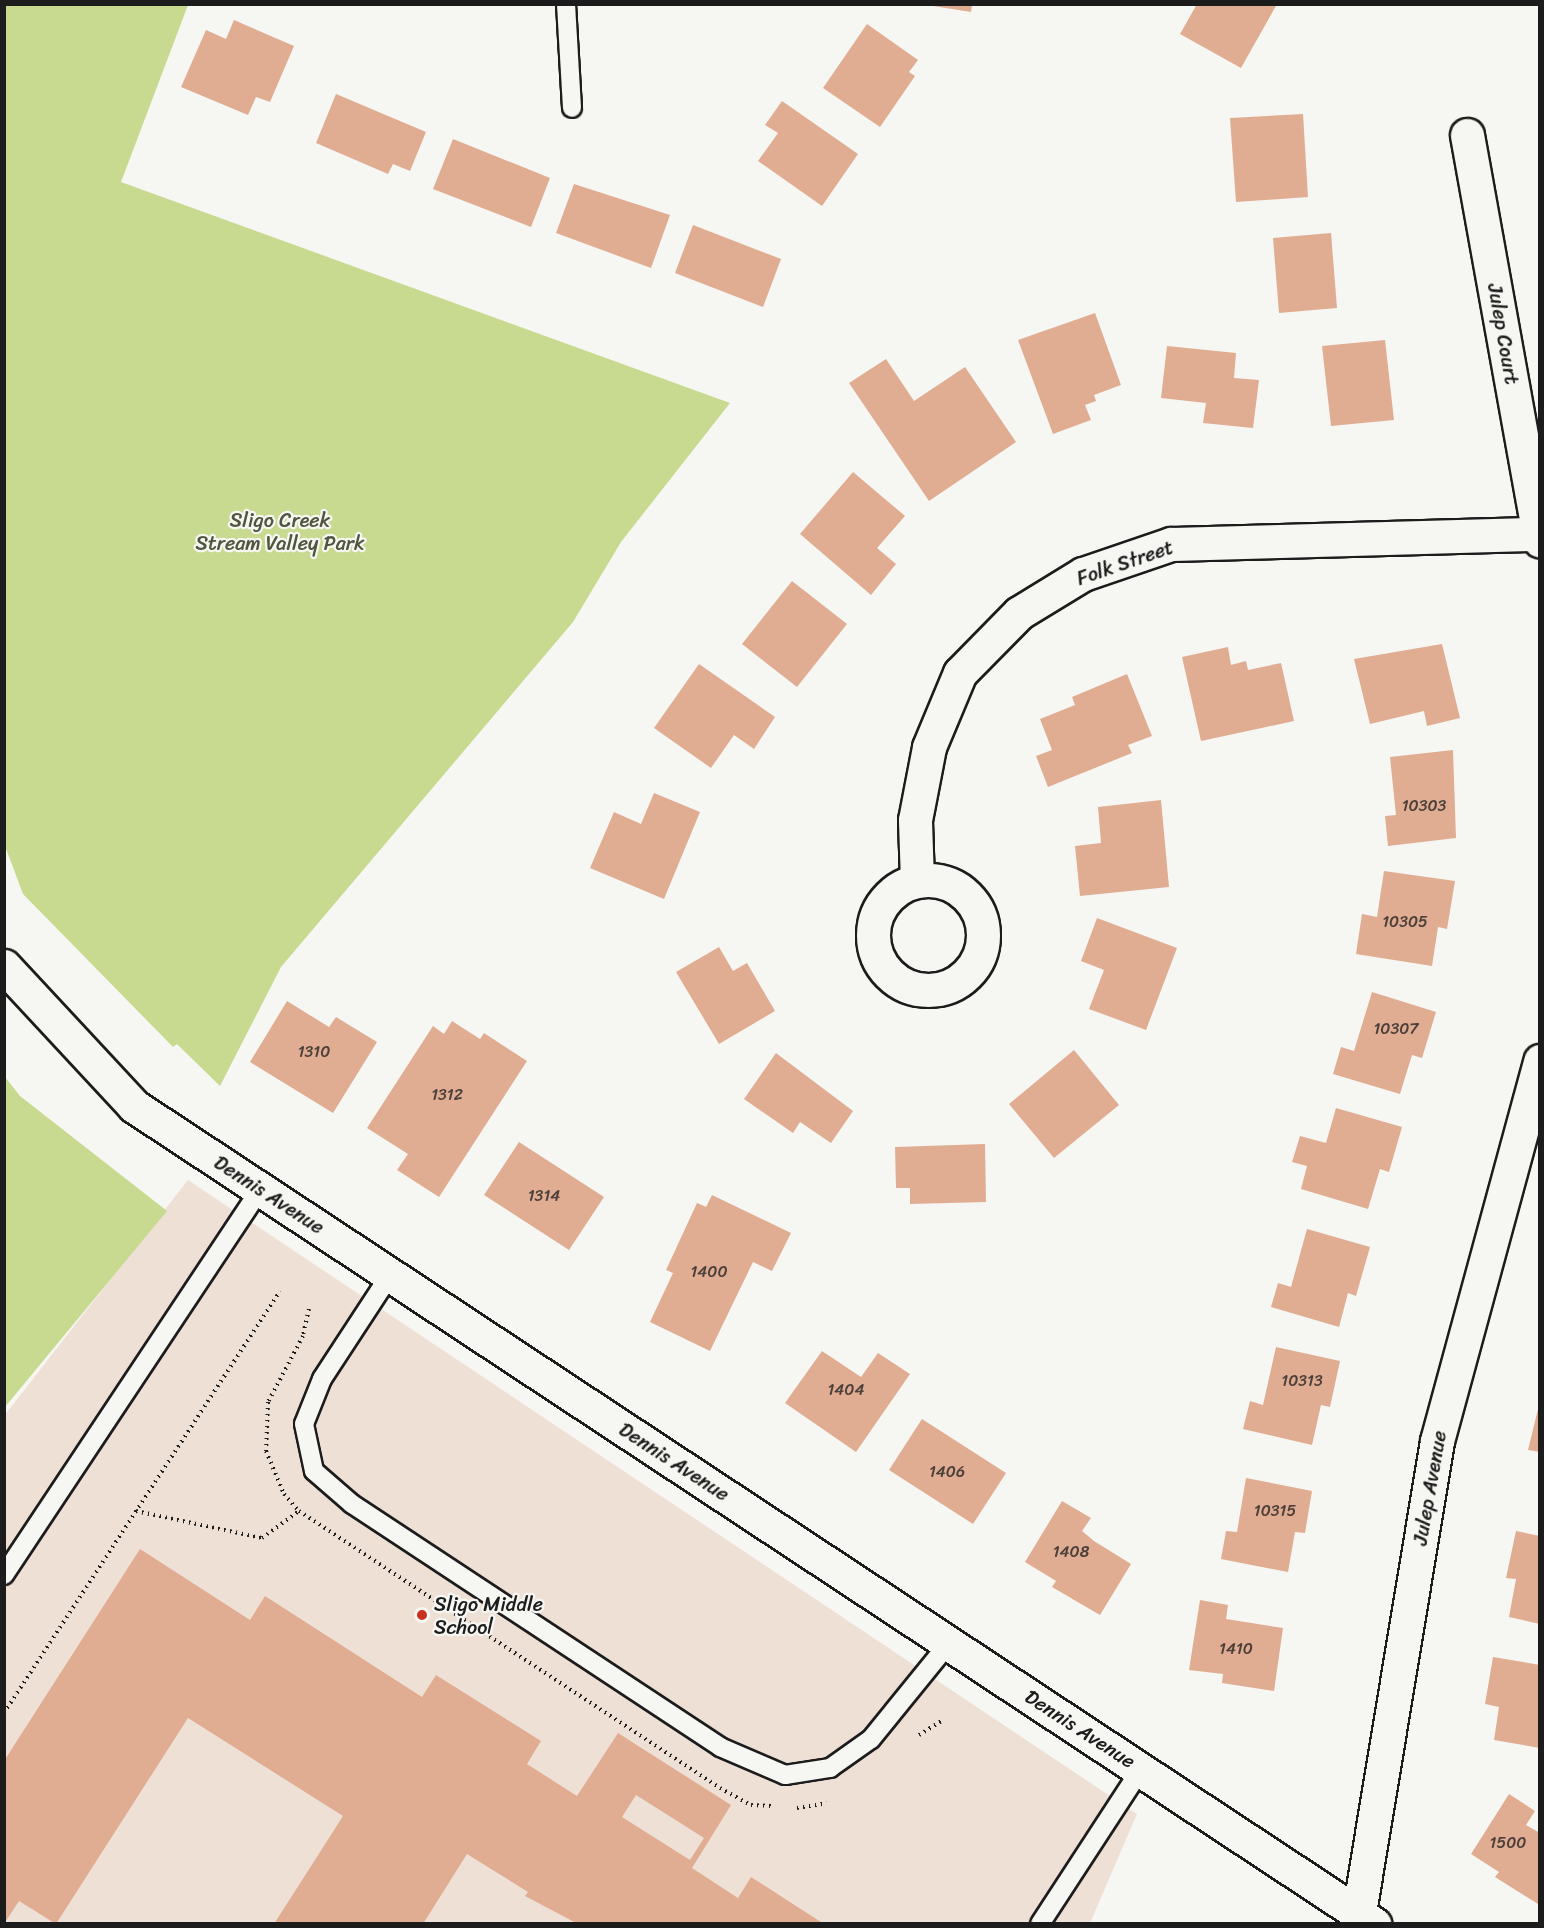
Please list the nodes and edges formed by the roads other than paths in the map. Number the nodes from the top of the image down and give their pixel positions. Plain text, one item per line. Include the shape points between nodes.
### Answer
1 (566, 4) edge
2 (572, 108) dead end
3 (1467, 135) dead end
4 (1539, 536) edge
5 (917, 881) dead end
6 (4, 966) edge
7 (1539, 1061) edge
8 (260, 1189) junction
9 (390, 1275) junction
10 (4, 1575) edge
11 (949, 1643) junction
12 (1141, 1769) junction
13 (1364, 1920) edge
14 (1040, 1923) edge

1 - 2 lane
3 - 4 street, Julep Court
4 - 5 street, Folk Street via 1171,544 1083,574 1019,613 960,673 929,747 915,820
6 - 8 street, Dennis Avenue via 134,1106
7 - 13 street, Julep Avenue via 1437,1441
8 - 9 street, Dennis Avenue
8 - 10 lane
9 - 11 street, Dennis Avenue
9 - 11 lane via 322,1379 304,1424 314,1471 352,1504 720,1747 785,1775 830,1768 871,1739
11 - 12 street, Dennis Avenue
12 - 13 street, Dennis Avenue
12 - 14 lane

